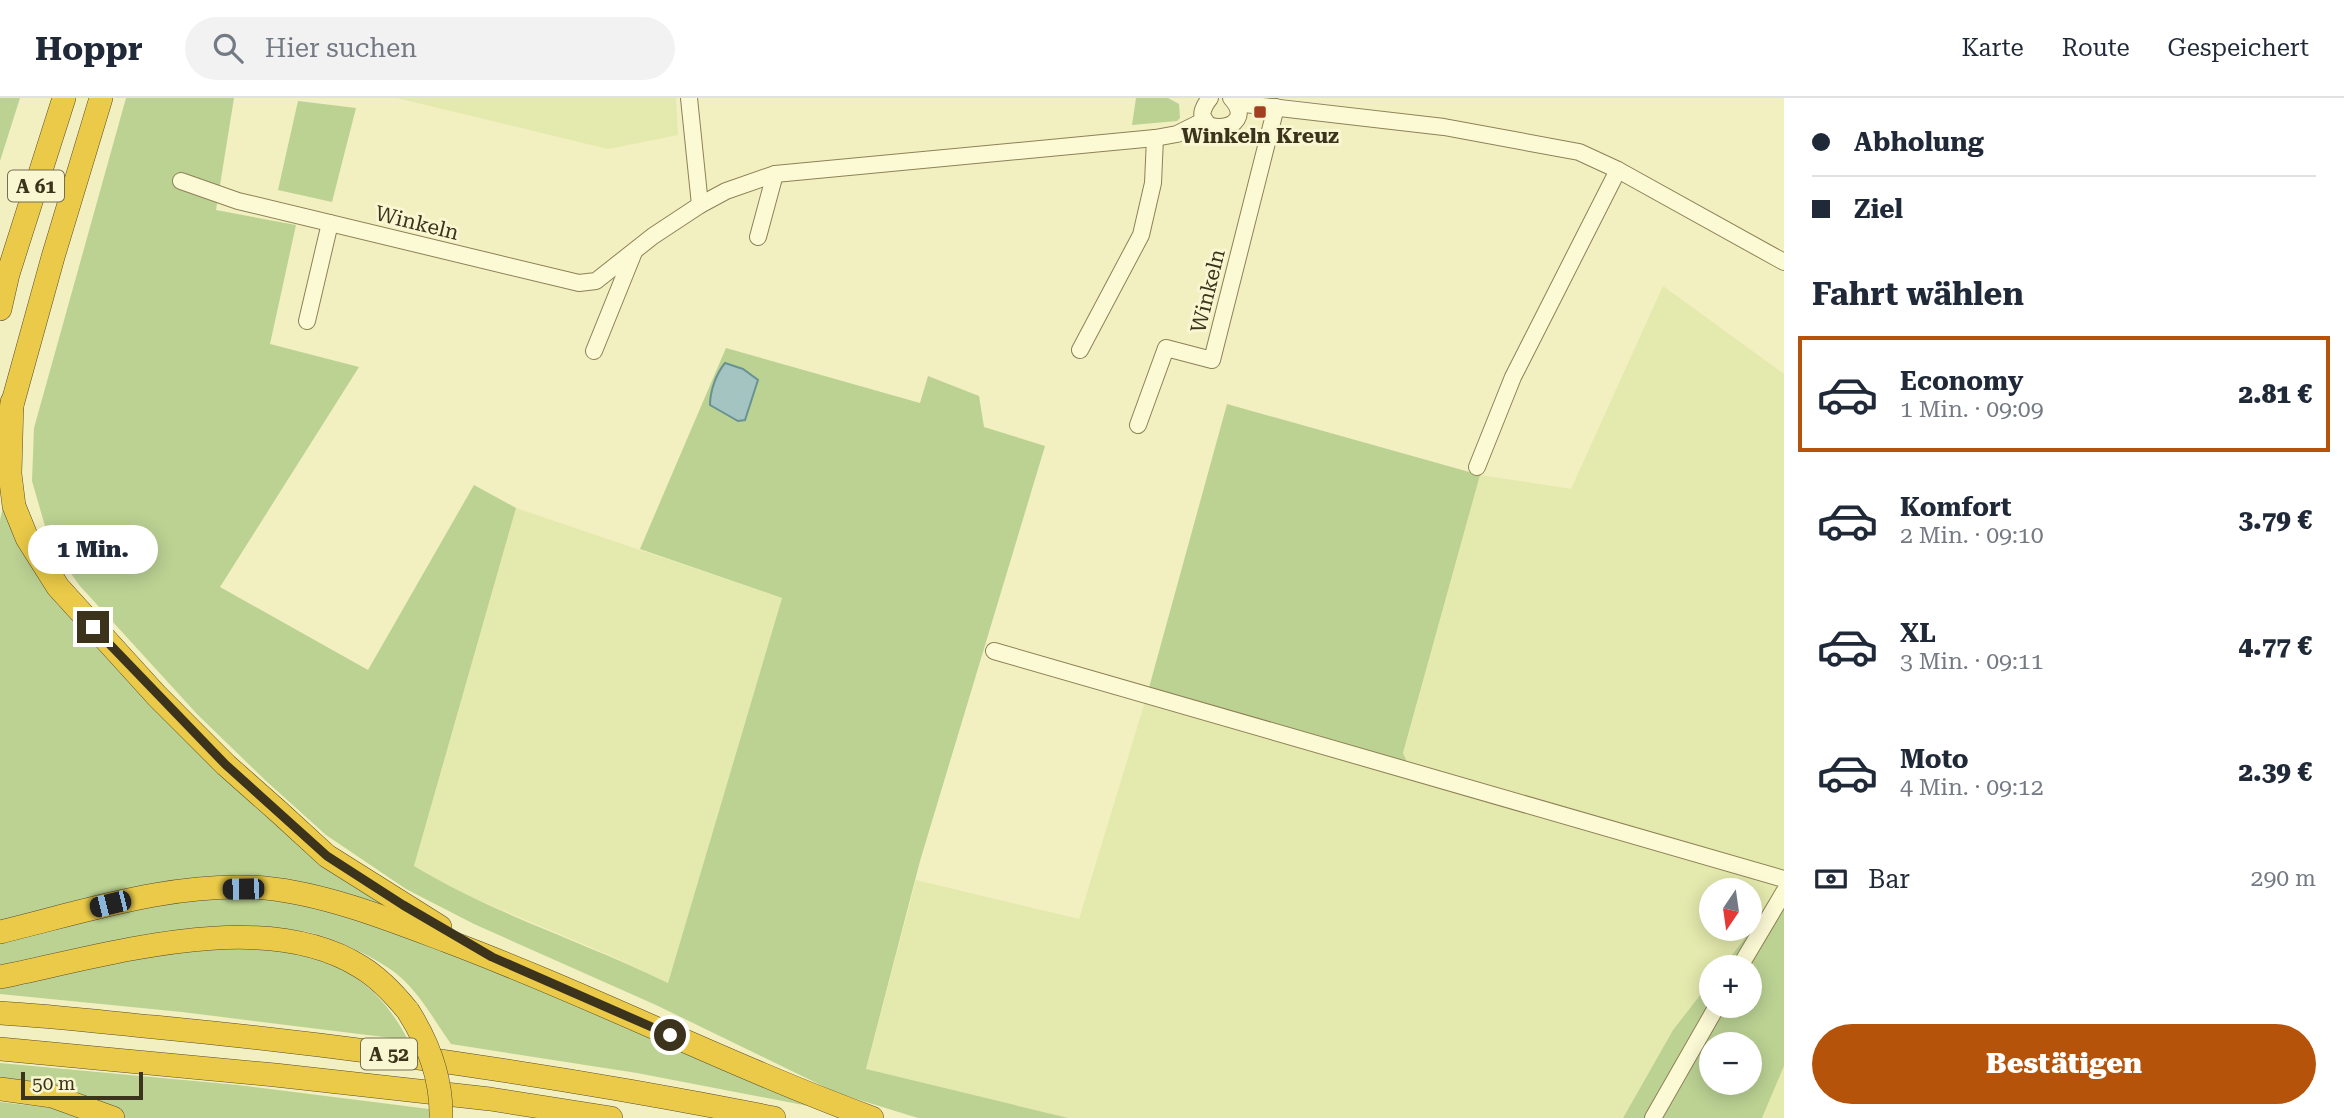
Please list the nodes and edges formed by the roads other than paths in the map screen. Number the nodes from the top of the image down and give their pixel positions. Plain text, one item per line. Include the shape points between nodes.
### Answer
1 (64, 98) edge
2 (101, 98) edge
3 (689, 98) edge
4 (1205, 99) edge
5 (1234, 100) edge
6 (1276, 107) junction
7 (1205, 120) junction
8 (1155, 138) junction
9 (1618, 170) junction
10 (775, 174) junction
11 (181, 181) dead end
12 (700, 205) junction
13 (330, 223) junction
14 (758, 237) dead end
15 (635, 250) junction
16 (1784, 262) edge
17 (4, 284) edge
18 (0, 309) edge
19 (307, 321) dead end
20 (1080, 350) dead end
21 (594, 351) dead end
22 (12, 402) junction
23 (1138, 425) dead end
24 (0, 449) edge
25 (1477, 467) dead end
26 (994, 651) dead end
27 (1784, 878) edge
28 (1784, 892) edge
29 (0, 932) edge
30 (1747, 955) edge
31 (492, 957) junction
32 (0, 977) edge
33 (0, 1013) edge
34 (1710, 1018) edge
35 (0, 1049) edge
36 (0, 1089) edge
37 (113, 1118) edge
38 (441, 1118) edge
39 (611, 1118) edge
40 (774, 1118) edge
41 (872, 1118) edge
42 (1653, 1118) edge

1 - 17 highway, A 61
2 - 22 highway, A 61
3 - 12 street
4 - 7 street
5 - 6 street, Winkeln
5 - 7 street, Winkeln via 1237,116 1232,125 1215,128
6 - 9 street, Winkeln via 1539,143 1579,152
6 - 23 street, Winkeln via 1212,360 1166,348
7 - 8 street, Winkeln via 1177,134
8 - 10 street, Winkeln
8 - 20 street via 1153,183 1141,235
9 - 16 street, Winkeln
9 - 25 street via 1513,377
10 - 12 street, Winkeln
10 - 14 street
11 - 13 street, Winkeln via 238,201
12 - 15 street, Winkeln
13 - 15 street, Winkeln via 579,283 596,281
13 - 19 street
15 - 21 street
17 - 18 highway, A 61
22 - 24 highway, A 61
22 - 31 highway via 14,506 27,538 58,587 226,765 327,856
26 - 27 street
28 - 30 street
29 - 31 highway via 156,895 265,888 359,910
31 - 41 highway
32 - 38 highway, bridge via 157,943 207,938 286,942 326,950 362,967 408,1011 430,1052 439,1081
33 - 40 highway, A 52 via 379,1052 605,1085
34 - 42 street
35 - 39 highway, A 52 via 476,1098
36 - 37 highway via 52,1096

